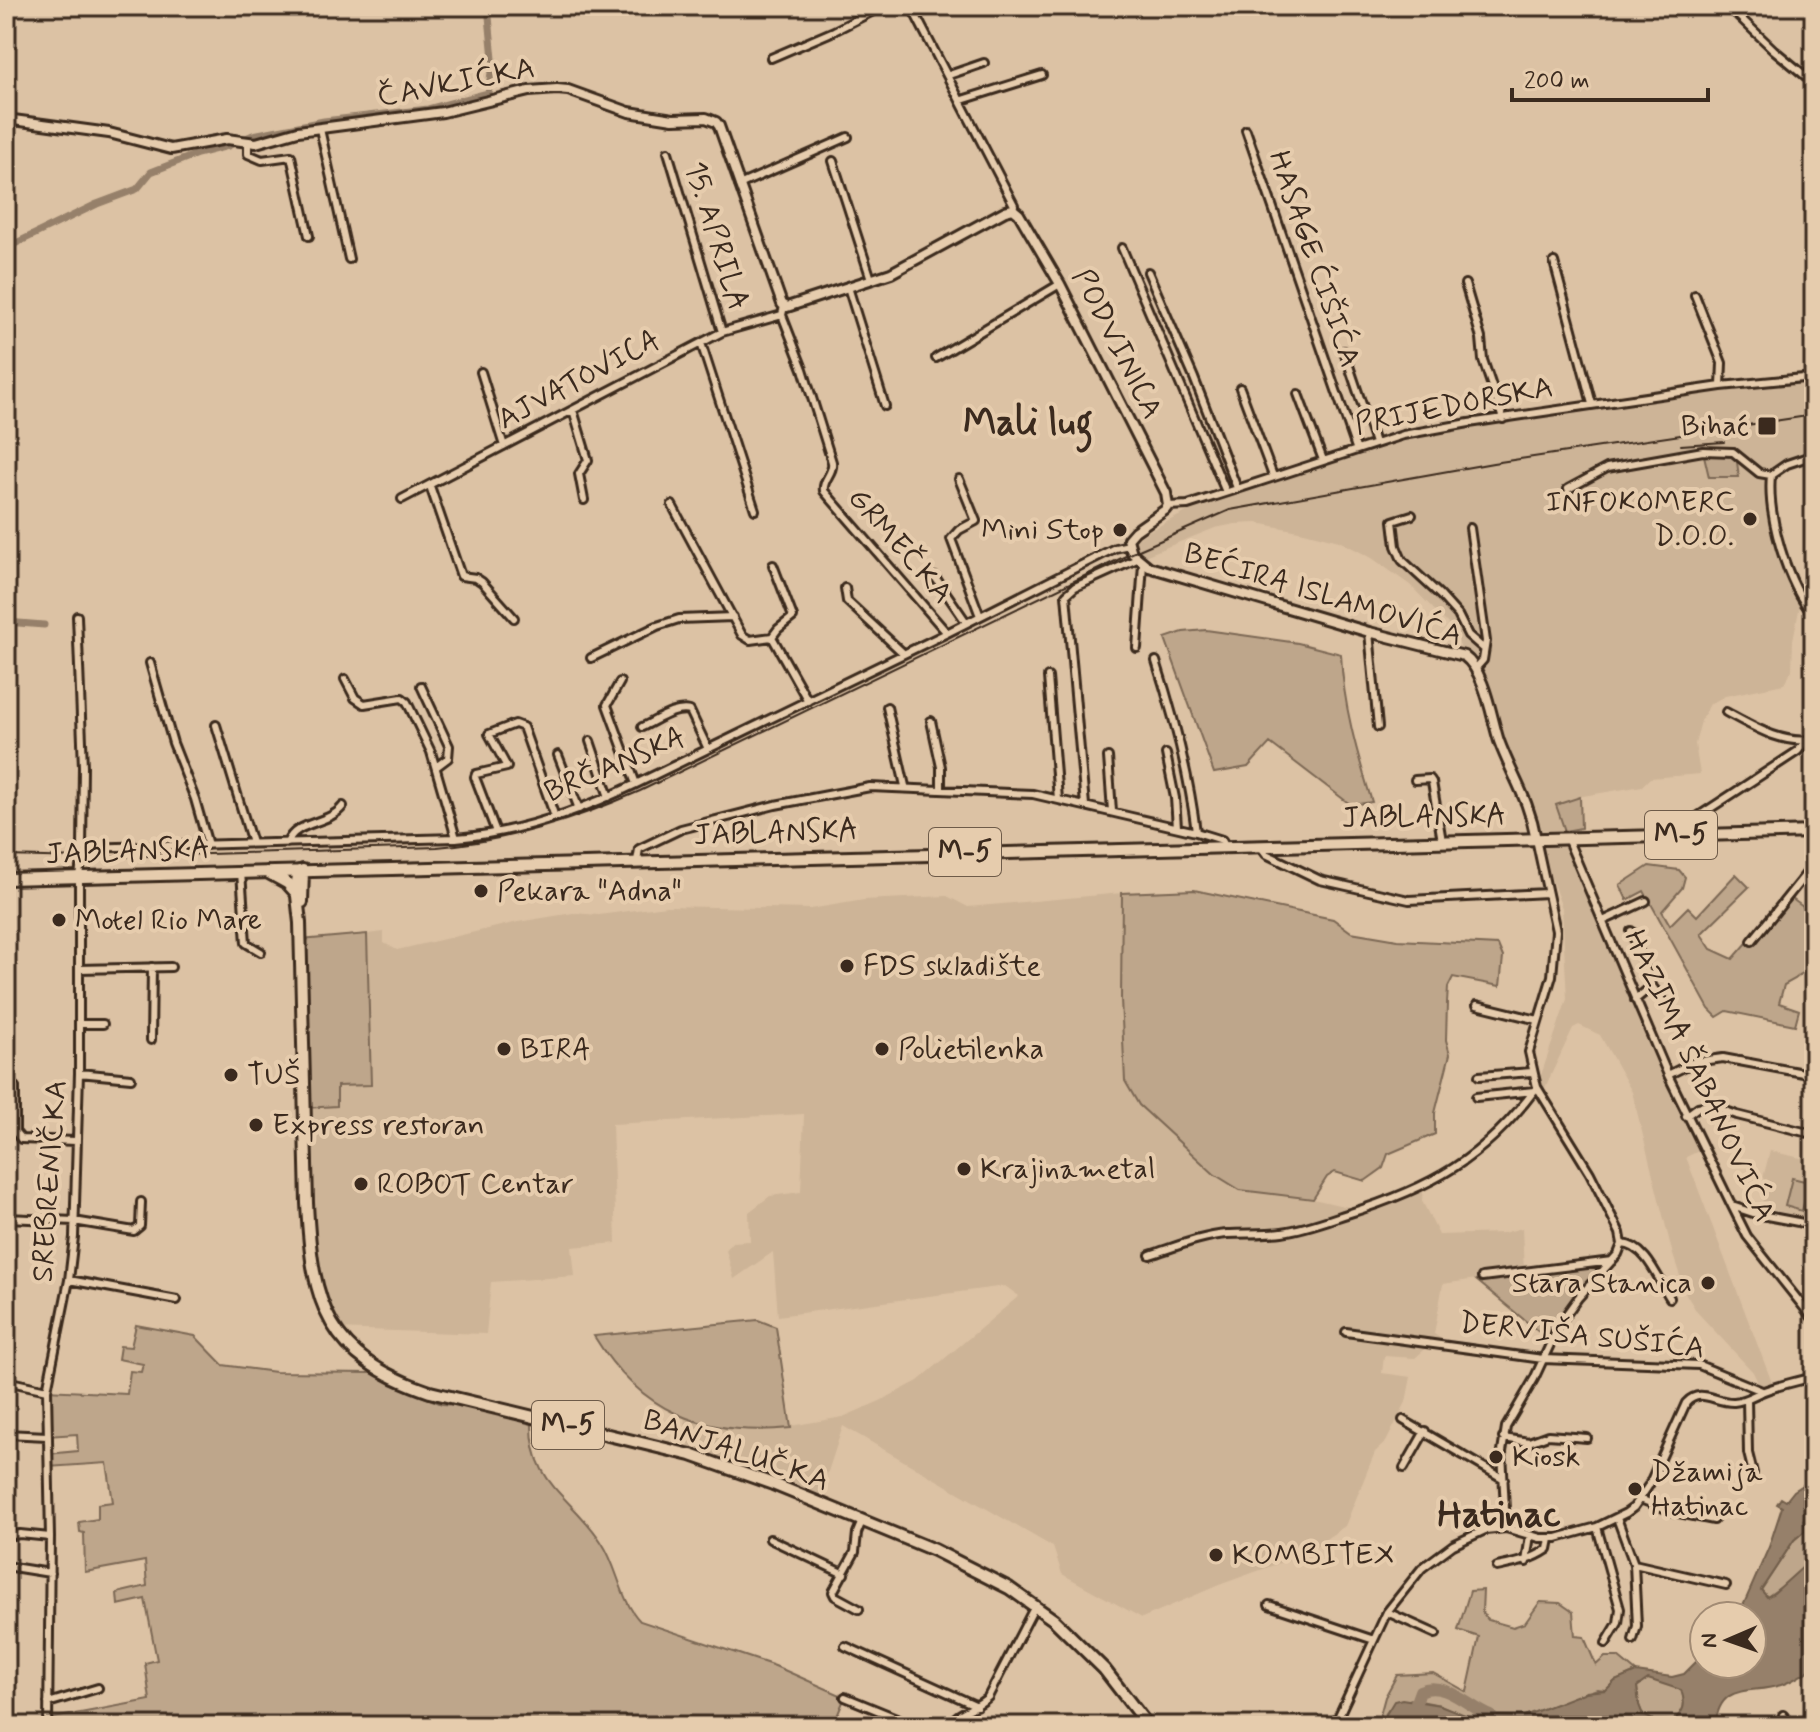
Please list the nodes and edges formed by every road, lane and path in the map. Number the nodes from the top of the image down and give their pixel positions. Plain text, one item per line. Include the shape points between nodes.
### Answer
1 (883, 6) edge
2 (911, 6) edge
3 (1728, 6) edge
4 (771, 58) dead end
5 (984, 63) dead end
6 (949, 75) junction
7 (1042, 75) dead end
8 (1814, 83) edge
9 (962, 100) junction
10 (6, 119) edge
11 (320, 129) junction
12 (1246, 130) dead end
13 (848, 137) dead end
14 (246, 142) junction
15 (668, 152) dead end
16 (833, 161) dead end
17 (739, 185) junction
18 (1013, 209) junction
19 (309, 236) dead end
20 (1122, 248) dead end
21 (349, 259) dead end
22 (1554, 262) dead end
23 (1148, 272) dead end
24 (871, 279) junction
25 (1060, 284) junction
26 (1465, 284) dead end
27 (848, 287) junction
28 (1695, 295) dead end
29 (783, 311) junction
30 (722, 332) junction
31 (701, 343) junction
32 (1344, 351) dead end
33 (936, 358) dead end
34 (481, 372) dead end
35 (1814, 377) edge
36 (1721, 386) junction
37 (1240, 388) dead end
38 (1298, 394) dead end
39 (1592, 404) junction
40 (885, 406) dead end
41 (573, 410) junction
42 (1503, 419) junction
43 (1375, 443) junction
44 (504, 446) junction
45 (1356, 448) junction
46 (1814, 455) edge
47 (1323, 460) junction
48 (1771, 475) junction
49 (1273, 476) junction
50 (959, 479) dead end
51 (430, 486) junction
52 (1237, 488) junction
53 (1568, 489) dead end
54 (1226, 492) junction
55 (402, 499) dead end
56 (584, 500) dead end
57 (672, 505) dead end
58 (1168, 506) junction
59 (755, 510) dead end
60 (1412, 515) dead end
61 (1470, 528) dead end
62 (1129, 545) junction
63 (1140, 562) junction
64 (773, 565) dead end
65 (935, 577) dead end
66 (845, 588) dead end
67 (77, 616) dead end
68 (980, 616) junction
69 (1814, 616) edge
70 (733, 617) junction
71 (514, 618) dead end
72 (966, 622) junction
73 (1369, 632) junction
74 (947, 633) junction
75 (772, 637) junction
76 (1137, 648) dead end
77 (1484, 649) junction
78 (903, 653) junction
79 (591, 658) dead end
80 (1156, 661) dead end
81 (150, 663) dead end
82 (1475, 669) junction
83 (1048, 677) dead end
84 (345, 679) dead end
85 (620, 682) dead end
86 (421, 686) dead end
87 (808, 701) junction
88 (887, 707) dead end
89 (1726, 712) dead end
90 (931, 721) dead end
91 (216, 725) dead end
92 (642, 727) dead end
93 (1378, 727) dead end
94 (1814, 739) edge
95 (590, 741) dead end
96 (1806, 741) junction
97 (708, 749) junction
98 (1166, 754) dead end
99 (558, 755) dead end
100 (1108, 757) dead end
101 (436, 767) junction
102 (1415, 780) dead end
103 (636, 784) junction
104 (905, 786) junction
105 (941, 789) junction
106 (609, 797) junction
107 (1058, 799) junction
108 (1085, 805) junction
109 (343, 806) dead end
110 (579, 809) junction
111 (1112, 811) junction
112 (555, 817) junction
113 (1177, 827) junction
114 (496, 832) junction
115 (1196, 832) junction
116 (1814, 832) edge
117 (1685, 834) junction
118 (456, 838) junction
119 (1567, 838) junction
120 (1542, 839) junction
121 (1442, 841) junction
122 (252, 843) junction
123 (287, 843) junction
124 (208, 845) junction
125 (1259, 845) junction
126 (1225, 846) junction
127 (82, 848) junction
128 (637, 861) junction
129 (1814, 863) edge
130 (301, 870) junction
131 (241, 872) junction
132 (265, 872) junction
133 (79, 878) junction
134 (6, 879) edge
135 (1547, 893) junction
136 (296, 894) junction
137 (1646, 901) dead end
138 (1603, 921) junction
139 (300, 923) junction
140 (1631, 931) dead end
141 (1752, 941) dead end
142 (261, 952) dead end
143 (152, 967) junction
144 (171, 967) dead end
145 (79, 969) junction
146 (1652, 986) junction
147 (1635, 1000) junction
148 (1665, 1004) dead end
149 (1477, 1005) dead end
150 (1538, 1020) junction
151 (79, 1024) junction
152 (103, 1024) dead end
153 (151, 1040) dead end
154 (1532, 1072) junction
155 (79, 1073) junction
156 (1668, 1075) junction
157 (1814, 1075) edge
158 (1479, 1076) dead end
159 (131, 1078) dead end
160 (15, 1087) dead end
161 (1535, 1089) junction
162 (1476, 1097) dead end
163 (1686, 1116) junction
164 (1808, 1133) dead end
165 (76, 1141) junction
166 (141, 1202) dead end
167 (1732, 1206) junction
168 (7, 1218) edge
169 (74, 1221) junction
170 (1813, 1222) edge
171 (1622, 1244) junction
172 (1150, 1255) dead end
173 (1612, 1261) junction
174 (1482, 1277) dead end
175 (69, 1280) junction
176 (1670, 1298) dead end
177 (177, 1300) dead end
178 (1814, 1320) edge
179 (1346, 1332) dead end
180 (1543, 1359) junction
181 (1814, 1377) edge
182 (6, 1381) edge
183 (47, 1390) junction
184 (1762, 1391) junction
185 (1747, 1399) junction
186 (1403, 1420) dead end
187 (1425, 1431) junction
188 (6, 1434) edge
189 (47, 1436) junction
190 (1503, 1438) junction
191 (1587, 1438) dead end
192 (1404, 1468) dead end
193 (1753, 1473) dead end
194 (1504, 1479) junction
195 (1640, 1499) junction
196 (1617, 1518) junction
197 (1714, 1520) dead end
198 (862, 1521) junction
199 (1597, 1527) junction
200 (1506, 1528) junction
201 (1530, 1535) junction
202 (6, 1536) edge
203 (50, 1537) junction
204 (770, 1539) dead end
205 (1550, 1539) junction
206 (1526, 1562) junction
207 (1634, 1564) junction
208 (6, 1566) edge
209 (1497, 1567) dead end
210 (50, 1573) junction
211 (844, 1574) junction
212 (1726, 1585) dead end
213 (1036, 1605) junction
214 (1269, 1605) dead end
215 (859, 1609) dead end
216 (1387, 1612) junction
217 (1436, 1634) dead end
218 (1374, 1640) junction
219 (1633, 1640) dead end
220 (1606, 1643) dead end
221 (845, 1646) dead end
222 (98, 1688) dead end
223 (845, 1697) dead end
224 (48, 1703) junction
225 (977, 1706) junction
226 (1783, 1715) dead end
227 (48, 1726) edge
228 (916, 1726) edge
229 (949, 1726) edge
230 (1148, 1726) edge
231 (1334, 1726) edge
232 (1792, 1726) edge

1 - 4 street
2 - 6 street
3 - 8 street
5 - 6 street
6 - 9 street
7 - 9 street
9 - 18 street
10 - 14 street via 109,133 171,149 234,139
11 - 14 street, ČAVKIĆKA
11 - 17 street, ČAVKIĆKA via 443,112 543,89 568,90 629,112 712,120 719,126
11 - 21 street
12 - 45 street, HASAGE ĆIŠIĆA
13 - 17 street
14 - 19 street via 248,154 257,160 291,156
15 - 30 street, 15. APRILA
16 - 24 street
17 - 29 street, ČAVKIĆKA
18 - 24 street, AJVATOVICA via 914,263
18 - 25 street, PODVINICA
20 - 54 street
22 - 39 street
23 - 52 street
24 - 27 street, AJVATOVICA
25 - 33 street
25 - 58 street, PODVINICA via 1163,484
26 - 42 street
27 - 29 street, AJVATOVICA
27 - 40 street
28 - 36 street via 1722,363
29 - 30 street, AJVATOVICA
29 - 74 street, GRMEČKA via 832,462 824,491
30 - 31 street, AJVATOVICA
31 - 41 street, AJVATOVICA
31 - 59 street
32 - 43 street
34 - 44 street
35 - 36 street, PRIJEDORSKA
36 - 39 street, PRIJEDORSKA
37 - 49 street
38 - 47 street
39 - 42 street, PRIJEDORSKA
41 - 44 street, AJVATOVICA
41 - 56 street via 588,458 579,474
42 - 43 street, PRIJEDORSKA
43 - 45 street, PRIJEDORSKA
44 - 51 street, AJVATOVICA
45 - 47 street, PRIJEDORSKA
46 - 48 street
47 - 49 street, PRIJEDORSKA
48 - 53 street via 1759,473 1733,452 1703,451 1607,468
48 - 69 street via 1786,567
49 - 52 street, PRIJEDORSKA
50 - 68 street via 976,521 951,539
51 - 55 street, AJVATOVICA
51 - 71 street via 461,576 482,582
52 - 54 street, PRIJEDORSKA
54 - 58 street, PRIJEDORSKA
57 - 70 street
58 - 62 street, PRIJEDORSKA via 1131,535
60 - 77 street via 1393,521 1398,555
61 - 77 street
62 - 63 street, BEĆIRA ISLAMOVIĆA
62 - 68 street, BRČANSKA
63 - 73 street, BEĆIRA ISLAMOVIĆA
63 - 76 street
63 - 108 street via 1066,595
64 - 75 street via 793,617
65 - 72 street
66 - 78 street via 847,601
67 - 127 street
68 - 72 street, BRČANSKA
70 - 75 street via 746,638
70 - 79 street via 679,619
72 - 74 street, BRČANSKA
73 - 82 street, BEĆIRA ISLAMOVIĆA via 1464,656
73 - 93 street
74 - 78 street, BRČANSKA
75 - 87 street
77 - 82 street
78 - 87 street, BRČANSKA
80 - 115 street via 1176,727
81 - 124 street
82 - 120 street, BEĆIRA ISLAMOVIĆA via 1499,741
83 - 107 street
84 - 101 street via 360,703 405,699
85 - 103 street via 607,705
86 - 101 street via 449,746 448,758
87 - 97 street, BRČANSKA
88 - 104 street
89 - 96 street via 1772,734
90 - 105 street
91 - 122 street
92 - 97 street via 686,709
94 - 96 street
95 - 106 street
96 - 117 street via 1691,821
97 - 103 street, BRČANSKA
98 - 113 street
99 - 110 street
100 - 111 street
101 - 118 street
102 - 121 street via 1432,782
103 - 106 street, BRČANSKA
104 - 105 street
104 - 128 street via 870,787 775,805 681,829 639,849
105 - 107 street
106 - 110 street, BRČANSKA
107 - 108 street
108 - 111 street
109 - 123 street via 294,831
110 - 112 street, BRČANSKA
111 - 113 street
112 - 114 street, BRČANSKA
112 - 114 street via 523,727 515,724 489,734 507,767 475,777
113 - 115 street
114 - 118 street, BRČANSKA
115 - 126 street via 1222,840
116 - 117 main road, M-5
116 - 129 street
117 - 119 main road, M-5
118 - 123 street, BRČANSKA
119 - 120 main road, M-5
119 - 138 street, HAZIMA ŠABANOVIĆA
120 - 121 main road, JABLANSKA / M-5
120 - 135 street
121 - 125 main road, JABLANSKA / M-5
122 - 123 street, BRČANSKA
122 - 124 street, BRČANSKA
124 - 127 street, BRČANSKA
125 - 126 main road, JABLANSKA / M-5
125 - 135 street via 1266,854 1320,880 1409,900
126 - 128 main road, JABLANSKA / M-5
127 - 133 street, SREBRENIČKA
128 - 130 main road, JABLANSKA / M-5
129 - 141 street
130 - 132 main road, JABLANSKA
130 - 136 main road, M-5
130 - 139 main road, M-5
131 - 132 main road, JABLANSKA
131 - 133 main road, JABLANSKA
131 - 142 street via 246,943
132 - 136 main road
133 - 134 main road, JABLANSKA
133 - 145 street, SREBRENIČKA
135 - 150 street via 1556,947
136 - 139 main road, M-5
137 - 138 street
138 - 147 street, HAZIMA ŠABANOVIĆA
139 - 198 main road, BANJALUČKA / M-5 via 311,1245 322,1303 352,1350 400,1382 691,1455
140 - 146 street
143 - 144 street
143 - 145 street
143 - 153 street
145 - 151 street, SREBRENIČKA
146 - 147 street
146 - 148 street
147 - 156 street, HAZIMA ŠABANOVIĆA
149 - 150 street
150 - 154 street via 1529,1052
151 - 152 street
151 - 155 street, SREBRENIČKA
154 - 158 street
154 - 161 street
155 - 159 street
155 - 165 street, SREBRENIČKA
156 - 157 street via 1711,1058
156 - 163 street, HAZIMA ŠABANOVIĆA
160 - 165 street via 17,1137
161 - 162 street
161 - 171 street via 1590,1173
161 - 172 street via 1476,1154 1418,1188 1300,1229 1225,1234
163 - 164 street via 1709,1105
163 - 167 street, HAZIMA ŠABANOVIĆA
165 - 169 street, SREBRENIČKA
166 - 169 street via 137,1230
167 - 170 street
167 - 178 street, HAZIMA ŠABANOVIĆA via 1747,1236
168 - 169 street
169 - 175 street, SREBRENIČKA
171 - 173 street
171 - 176 street via 1640,1251
173 - 174 street
173 - 180 street via 1569,1310
175 - 177 street
175 - 183 street, SREBRENIČKA
179 - 180 street, DERVIŠA SUŠIĆA
180 - 184 street, DERVIŠA SUŠIĆA via 1699,1365
180 - 190 street
181 - 184 street
182 - 183 street
183 - 189 street, SREBRENIČKA
184 - 185 street
185 - 193 street
185 - 195 street via 1724,1402 1700,1394 1691,1399
186 - 187 street
187 - 192 street
187 - 194 street
188 - 189 street
189 - 203 street, SREBRENIČKA
190 - 191 street
190 - 194 street
194 - 200 street
195 - 196 street
195 - 197 street
196 - 199 street
196 - 207 street
198 - 211 street
198 - 213 main road, BANJALUČKA / M-5 via 969,1566
199 - 205 street
199 - 220 street via 1620,1617
200 - 201 street
200 - 216 street via 1485,1530 1438,1554
201 - 205 street
201 - 206 street
202 - 203 street
203 - 210 street, SREBRENIČKA
204 - 211 street
205 - 206 street via 1547,1551
206 - 209 street
207 - 212 street
207 - 219 street
208 - 210 street
210 - 224 street, SREBRENIČKA
211 - 215 street via 833,1594
213 - 225 street via 994,1687
213 - 230 main road, BANJALUČKA / M-5 via 1104,1669
214 - 218 street
216 - 217 street
216 - 218 street
218 - 231 street
221 - 225 street
222 - 224 street
223 - 228 street
224 - 227 street, SREBRENIČKA
225 - 229 street
226 - 232 street

